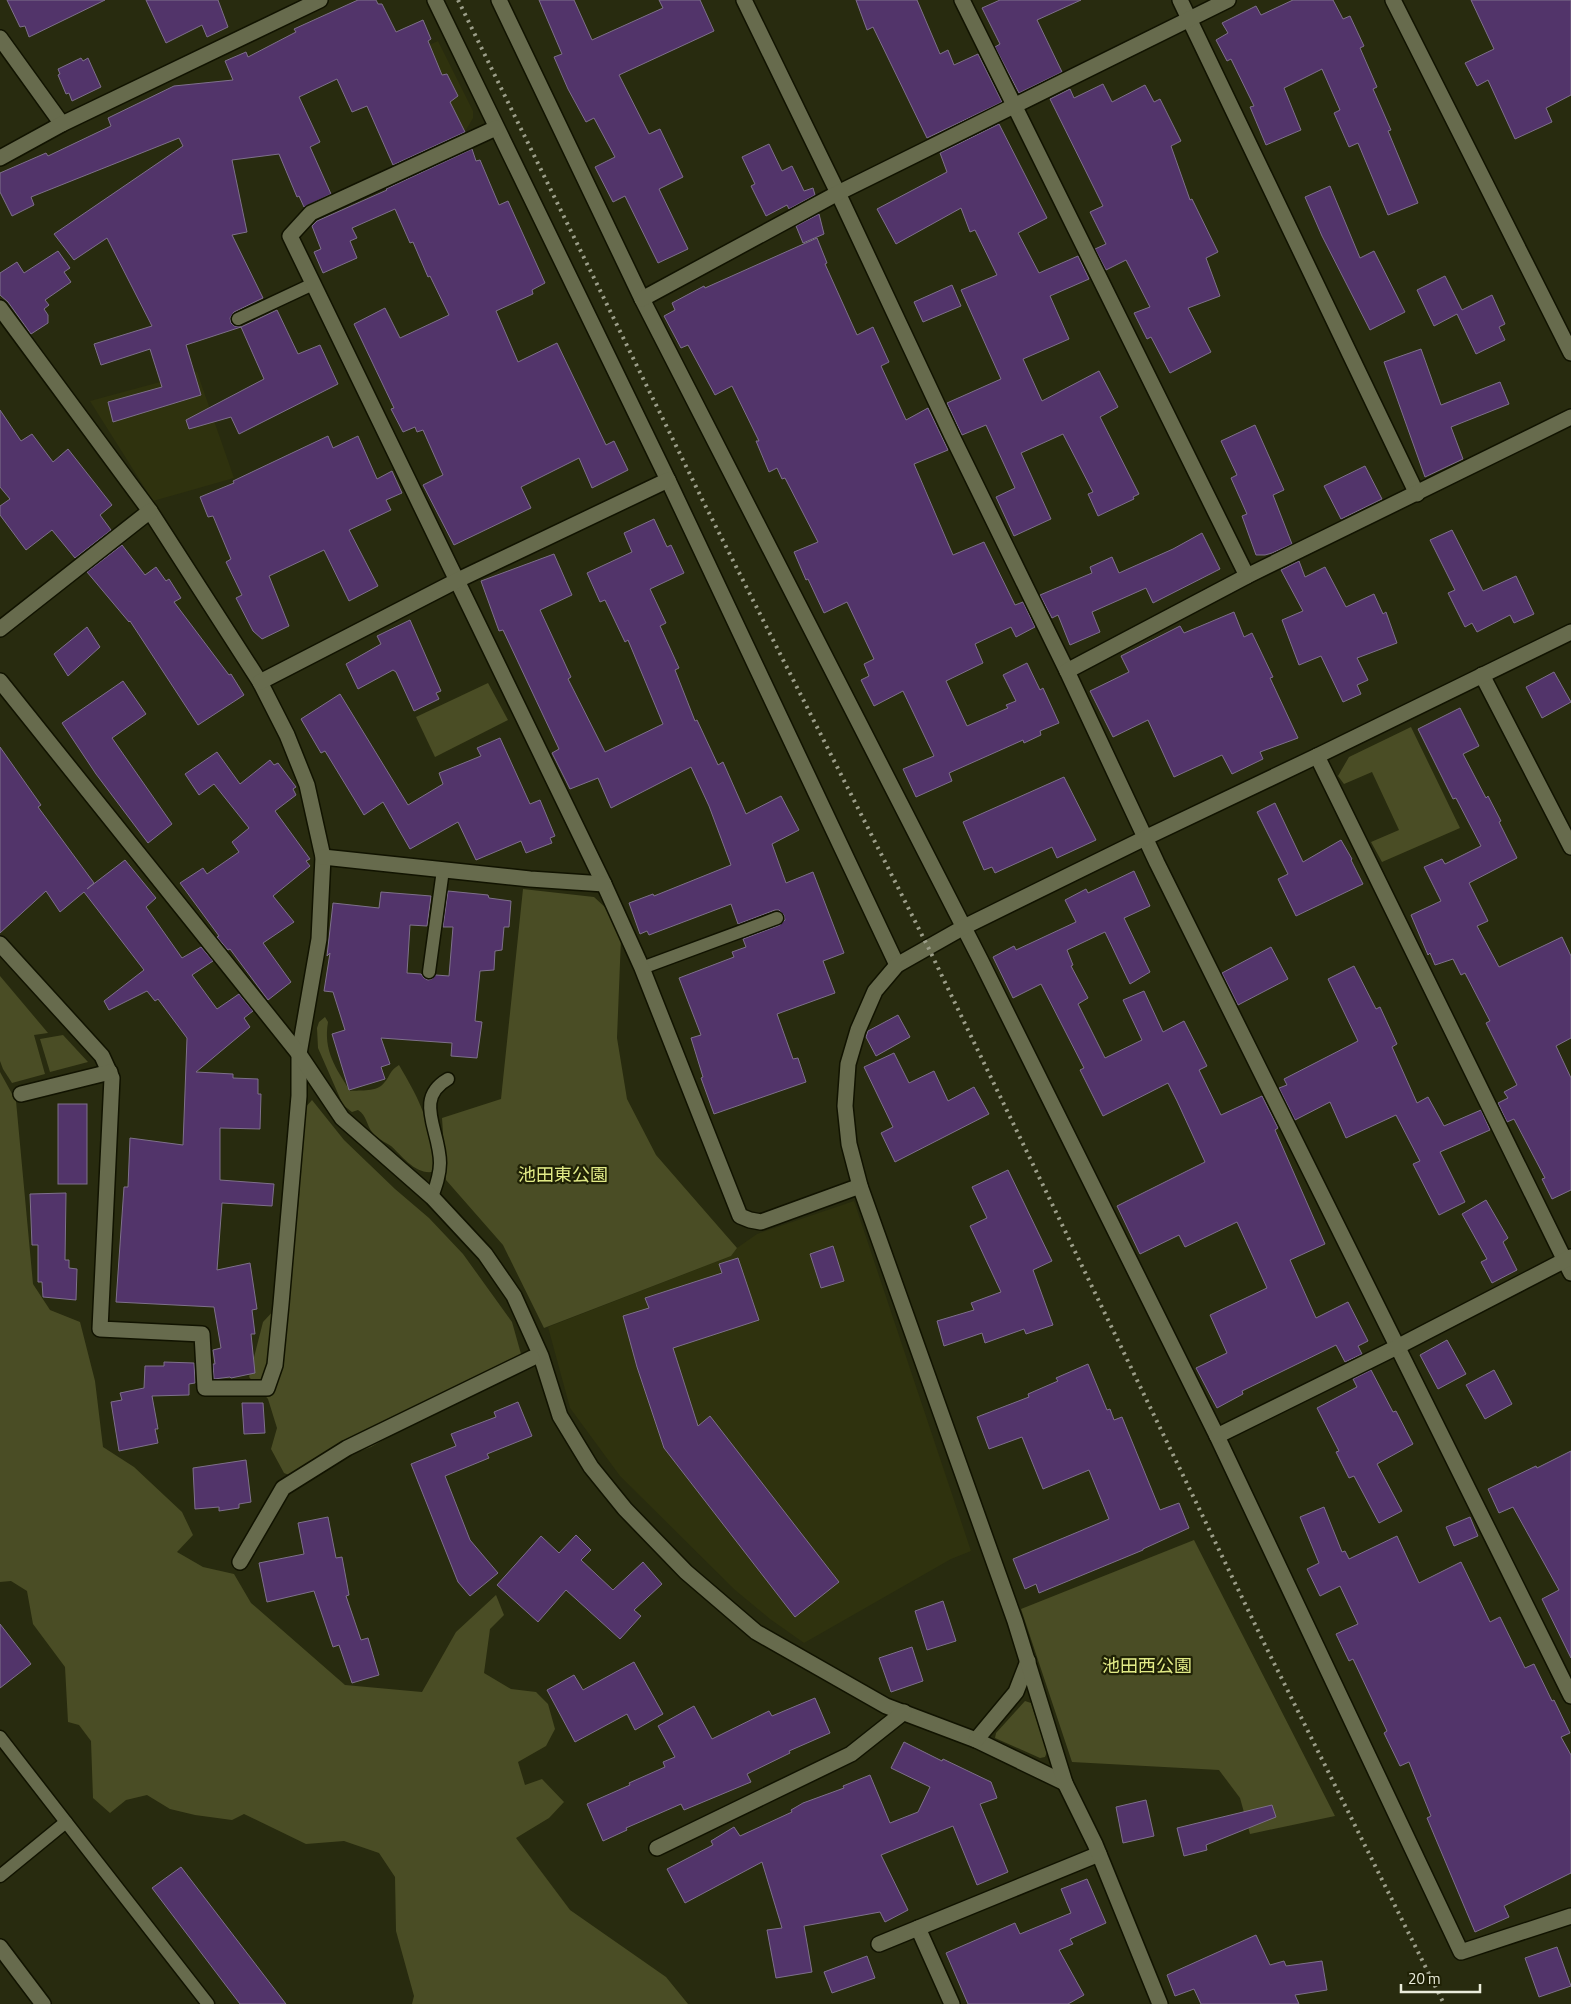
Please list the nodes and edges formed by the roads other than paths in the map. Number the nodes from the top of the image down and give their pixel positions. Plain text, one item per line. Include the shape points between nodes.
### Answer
1 (320, 0) edge
2 (435, 0) edge
3 (499, 0) edge
4 (744, 0) edge
5 (962, 0) edge
6 (1180, 0) edge
7 (1228, 0) edge
8 (1393, 0) edge
9 (1189, 18) junction
10 (0, 38) edge
11 (1015, 107) junction
12 (62, 124) junction
13 (496, 128) junction
14 (0, 158) edge
15 (838, 193) junction
16 (313, 284) junction
17 (642, 299) junction
18 (0, 308) edge
19 (238, 319) dead end
20 (1571, 354) edge
21 (1571, 417) edge
22 (668, 480) junction
23 (1417, 494) junction
24 (150, 511) junction
25 (1247, 576) junction
26 (456, 581) junction
27 (0, 629) edge
28 (1571, 632) edge
29 (1067, 671) junction
30 (1482, 675) junction
31 (0, 681) edge
32 (260, 682) junction
33 (1317, 756) junction
34 (1145, 838) junction
35 (1571, 847) edge
36 (323, 857) junction
37 (443, 870) junction
38 (604, 884) junction
39 (777, 918) dead end
40 (964, 927) junction
41 (0, 944) edge
42 (896, 964) junction
43 (642, 968) junction
44 (429, 972) dead end
45 (299, 1054) junction
46 (110, 1072) junction
47 (448, 1079) dead end
48 (21, 1094) dead end
49 (860, 1186) junction
50 (432, 1197) junction
51 (1569, 1263) edge
52 (1398, 1347) junction
53 (532, 1358) dead end
54 (1217, 1436) junction
55 (240, 1562) dead end
56 (1028, 1661) junction
57 (1571, 1696) edge
58 (904, 1712) junction
59 (0, 1737) edge
60 (976, 1740) junction
61 (1065, 1783) junction
62 (66, 1822) junction
63 (657, 1848) dead end
64 (1099, 1854) junction
65 (0, 1876) edge
66 (1571, 1916) edge
67 (918, 1928) junction
68 (879, 1944) dead end
69 (0, 1947) edge
70 (43, 2004) edge
71 (208, 2004) edge
72 (952, 2004) edge
73 (1160, 2004) edge

1 - 12 street
2 - 13 street
3 - 17 street
4 - 15 street
5 - 11 street
6 - 9 street
7 - 9 street
8 - 20 street
9 - 11 street
9 - 23 street
10 - 12 street
11 - 15 street
11 - 25 street
12 - 14 street
13 - 16 street via 311,213 290,236
13 - 22 street
15 - 17 street
15 - 29 street
16 - 19 lane
16 - 26 street
17 - 40 street
18 - 24 street
21 - 23 street
22 - 26 street
22 - 42 street
23 - 25 street
24 - 27 street
24 - 32 street
25 - 29 street
26 - 32 street
26 - 38 street
28 - 30 street
29 - 34 street
30 - 33 street
30 - 35 street
31 - 45 street
32 - 36 street via 287,735 307,785
33 - 34 street
33 - 51 street
34 - 40 street
34 - 52 street
36 - 37 street
36 - 45 street via 319,939
37 - 38 street
37 - 44 lane
38 - 43 street
39 - 43 lane
40 - 42 street
40 - 54 street
41 - 46 street via 102,1056
42 - 49 street via 875,991 848,1064 845,1106
43 - 49 street via 740,1216 761,1222
45 - 46 street via 299,1096 276,1365 267,1388 205,1388 202,1334 100,1329
45 - 50 street via 342,1118
46 - 48 street
47 - 50 lane via 432,1093 429,1106 440,1163
49 - 56 street
50 - 58 street via 485,1254 514,1296 541,1356 560,1416 591,1467 625,1509 686,1572 756,1632 886,1706
51 - 52 street
52 - 54 street
52 - 57 street
53 - 55 street via 347,1448 283,1488
54 - 66 street via 1461,1952
56 - 60 street via 1016,1692
56 - 61 street
58 - 60 street
58 - 63 street via 851,1754
59 - 62 lane
60 - 61 street
61 - 64 street
62 - 65 lane
62 - 71 lane
64 - 67 street
64 - 73 street
67 - 68 street
67 - 72 street
69 - 70 street

